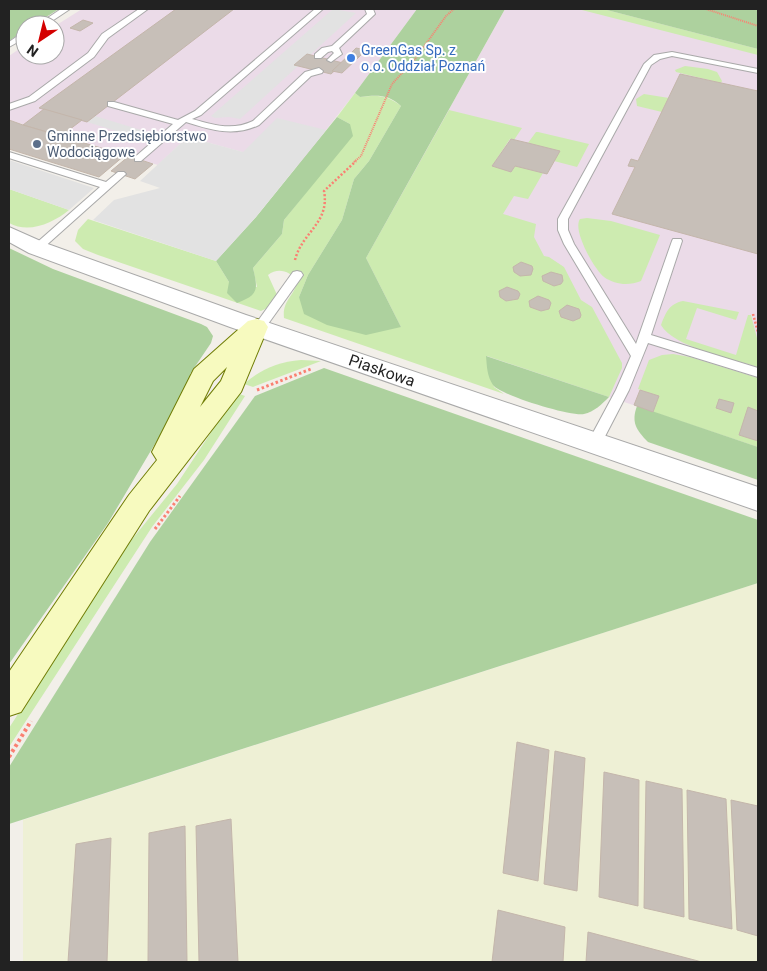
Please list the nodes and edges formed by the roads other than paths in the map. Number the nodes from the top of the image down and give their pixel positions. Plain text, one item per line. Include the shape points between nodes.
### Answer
1 (144, 9) edge
2 (319, 9) edge
3 (369, 9) edge
4 (335, 48) junction
5 (318, 56) dead end
6 (332, 60) dead end
7 (319, 71) dead end
8 (758, 71) edge
9 (111, 104) dead end
10 (9, 107) edge
11 (182, 121) junction
12 (9, 155) edge
13 (138, 159) dead end
14 (121, 174) dead end
15 (107, 186) junction
16 (9, 234) edge
17 (677, 241) dead end
18 (38, 248) junction
19 (298, 275) road end
20 (258, 327) junction
21 (644, 337) junction
22 (637, 356) junction
23 (758, 373) edge
24 (594, 444) junction
25 (758, 499) edge
26 (9, 700) edge

1 - 10 lane via 104,36 91,55 32,99
2 - 11 lane via 198,113
3 - 4 lane via 371,14 367,19
4 - 5 lane
4 - 6 lane via 338,54
7 - 11 lane via 307,71 256,123 247,128 227,130
8 - 22 lane via 672,54 657,57 648,64 563,218 563,230 569,244
9 - 11 lane
11 - 13 lane
12 - 15 lane
14 - 15 lane
15 - 18 lane
16 - 18 street, Piaskowa
17 - 21 lane
18 - 20 street, Piaskowa
19 - 20 lane
20 - 24 street, Piaskowa
20 - 26 street via 232,385 139,503
21 - 22 lane
21 - 23 lane
22 - 24 lane
24 - 25 street, Piaskowa

